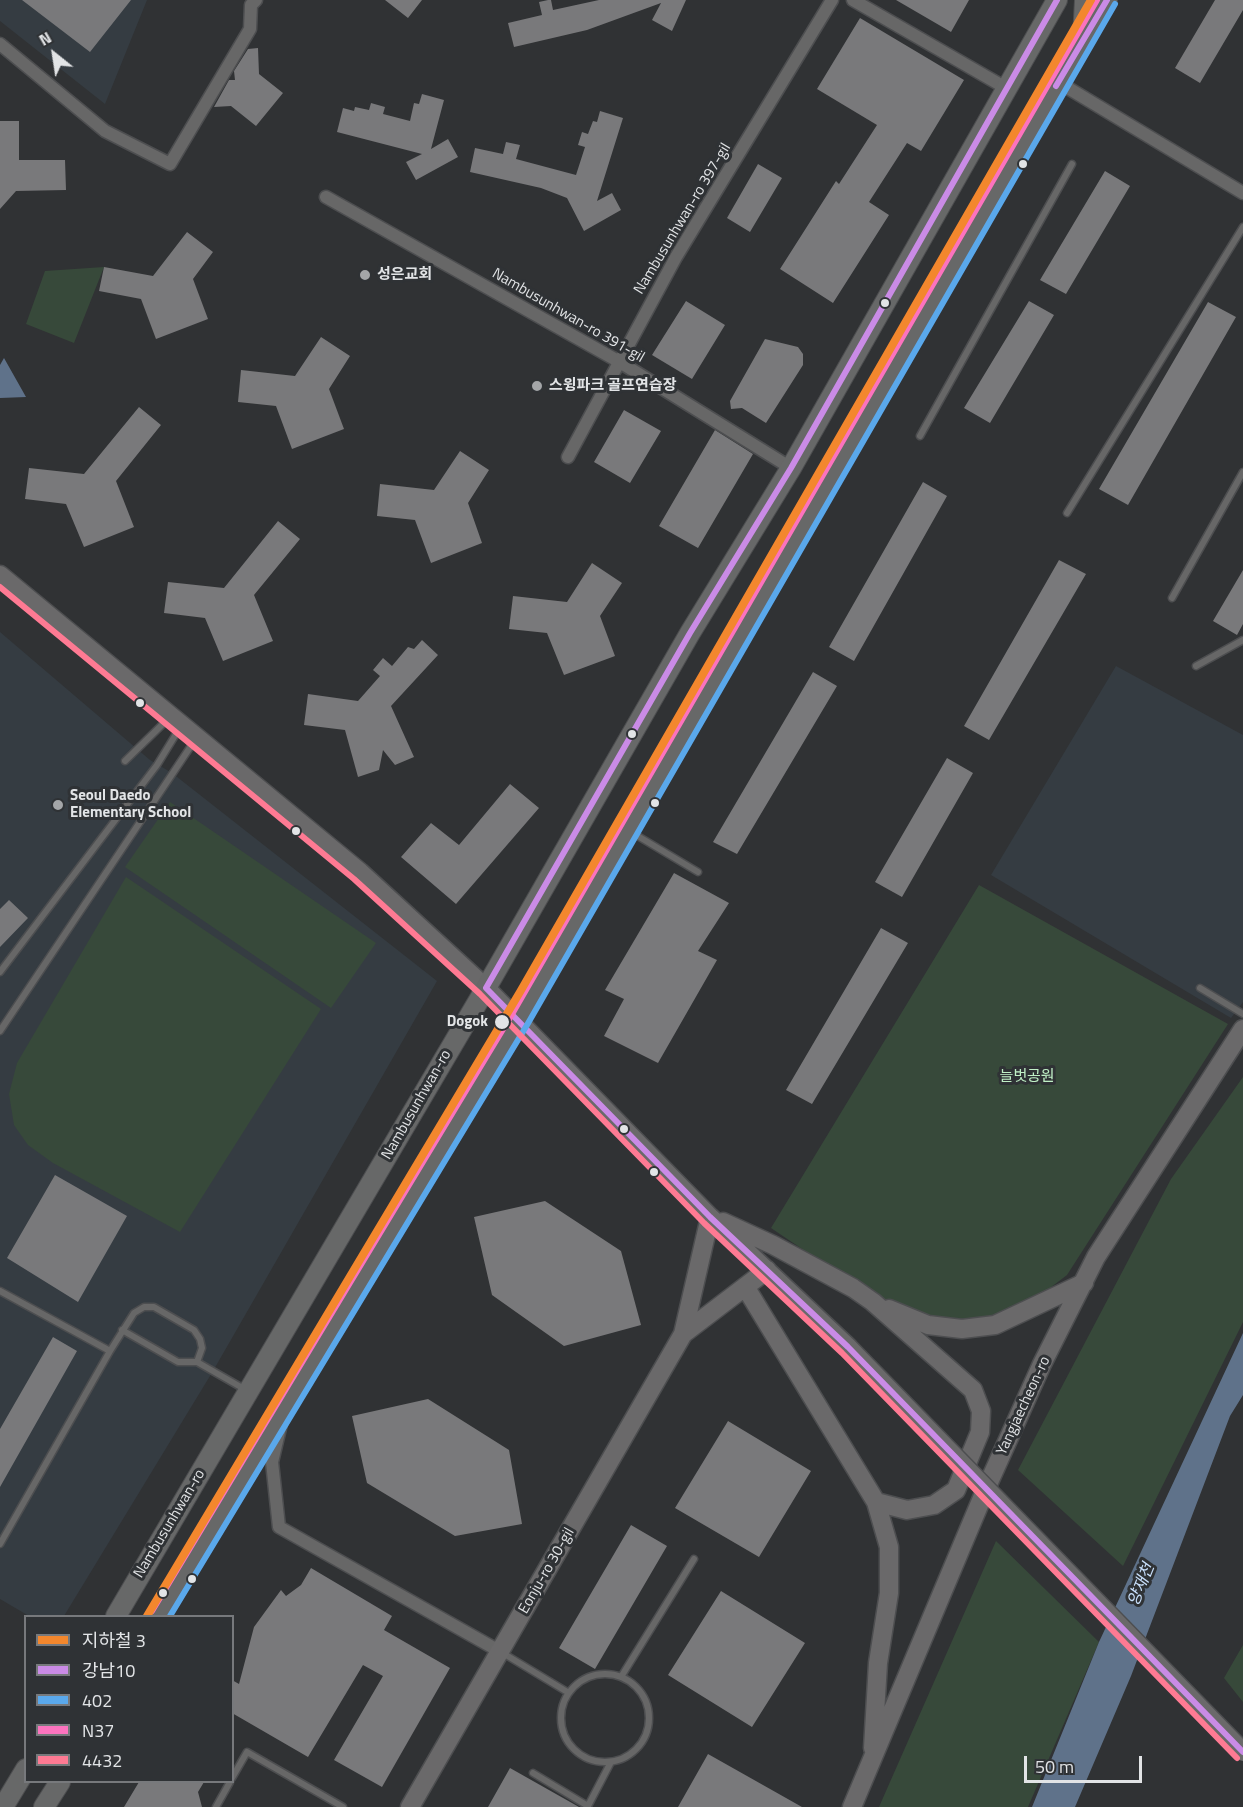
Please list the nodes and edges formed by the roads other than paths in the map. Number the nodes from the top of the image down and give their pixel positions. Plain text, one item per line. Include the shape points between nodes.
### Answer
1 (256, 0) edge
2 (832, 0) edge
3 (853, 0) edge
4 (1057, 0) edge
5 (1085, 0) edge
6 (1107, 0) edge
7 (1083, 41) junction
8 (0, 44) edge
9 (1058, 82) junction
10 (1006, 88) junction
11 (1072, 164) dead end
12 (1243, 193) edge
13 (326, 197) dead end
14 (1243, 227) edge
15 (618, 361) junction
16 (920, 436) dead end
17 (568, 457) dead end
18 (791, 468) junction
19 (1243, 472) edge
20 (1067, 513) dead end
21 (0, 574) edge
22 (1172, 598) dead end
23 (1243, 640) edge
24 (1196, 666) dead end
25 (176, 721) junction
26 (197, 737) junction
27 (124, 761) dead end
28 (629, 831) junction
29 (698, 872) dead end
30 (0, 972) edge
31 (486, 988) junction
32 (1200, 988) dead end
33 (1243, 1014) edge
34 (519, 1021) junction
35 (1243, 1029) edge
36 (0, 1031) edge
37 (710, 1217) junction
38 (767, 1270) junction
39 (1084, 1282) junction
40 (746, 1288) junction
41 (0, 1291) edge
42 (873, 1302) junction
43 (122, 1330) junction
44 (682, 1334) junction
45 (110, 1351) junction
46 (197, 1362) junction
47 (249, 1392) junction
48 (284, 1412) junction
49 (876, 1502) junction
50 (0, 1544) edge
51 (694, 1559) dead end
52 (117, 1615) edge
53 (161, 1615) edge
54 (501, 1652) junction
55 (621, 1677) junction
56 (569, 1693) junction
57 (1243, 1752) edge
58 (611, 1762) junction
59 (872, 1763) junction
60 (24, 1772) edge
61 (533, 1773) dead end
62 (234, 1775) edge
63 (59, 1783) edge
64 (229, 1783) edge
65 (589, 1806) edge
66 (3, 1807) edge
67 (44, 1807) edge
68 (216, 1807) edge
69 (343, 1807) edge
70 (410, 1807) edge
71 (852, 1807) edge

1 - 8 street via 251,5 250,29 170,164 105,131
2 - 15 street, Nambusunhwan-ro 397-gil via 676,257
3 - 10 street
4 - 10 main road, Nambusunhwan-ro
5 - 7 main road
6 - 7 main road
7 - 9 main road
9 - 12 street
9 - 28 main road
10 - 18 main road, Nambusunhwan-ro
11 - 16 lane
13 - 15 street, Nambusunhwan-ro 391-gil
14 - 20 lane
15 - 17 street, Nambusunhwan-ro 397-gil
15 - 18 street, Nambusunhwan-ro 391-gil
18 - 31 main road, Nambusunhwan-ro via 690,633
19 - 22 lane
21 - 25 street
23 - 24 lane
25 - 26 street
25 - 27 lane
25 - 30 lane via 157,765
26 - 31 street via 360,872
26 - 36 lane
28 - 29 lane
28 - 34 main road
31 - 34 street
31 - 47 main road, Nambusunhwan-ro
32 - 33 lane
34 - 37 street
34 - 48 main road
35 - 39 street, Yangjaecheon-ro via 1096,1257
37 - 38 street
37 - 42 street via 773,1245
37 - 44 street
38 - 40 street
38 - 57 street, bridge via 848,1347
39 - 42 street via 995,1325 962,1329 928,1325
39 - 59 street, Yangjaecheon-ro via 985,1491
40 - 44 street
40 - 49 street
41 - 45 lane
42 - 49 street via 973,1390 981,1411 980,1432 956,1490 934,1505 907,1510
43 - 45 lane
43 - 46 lane via 178,1362
43 - 46 lane via 134,1313 154,1307 194,1330 202,1348
44 - 54 street, Eonju-ro 30-gil
45 - 50 lane
46 - 47 lane
47 - 52 main road, Nambusunhwan-ro
48 - 53 main road
48 - 54 street via 272,1462 279,1527
49 - 59 street via 889,1547 889,1593 878,1663
51 - 55 lane
54 - 56 lane
54 - 70 street, Eonju-ro 30-gil
55 - 56 lane via 592,1676
55 - 58 lane via 644,1695 649,1724 637,1750
56 - 58 lane via 561,1721 564,1735 583,1756 596,1762
58 - 65 lane
59 - 71 street, Yangjaecheon-ro
60 - 66 main road
61 - 65 lane
62 - 69 lane via 247,1752
63 - 67 main road
64 - 68 lane

